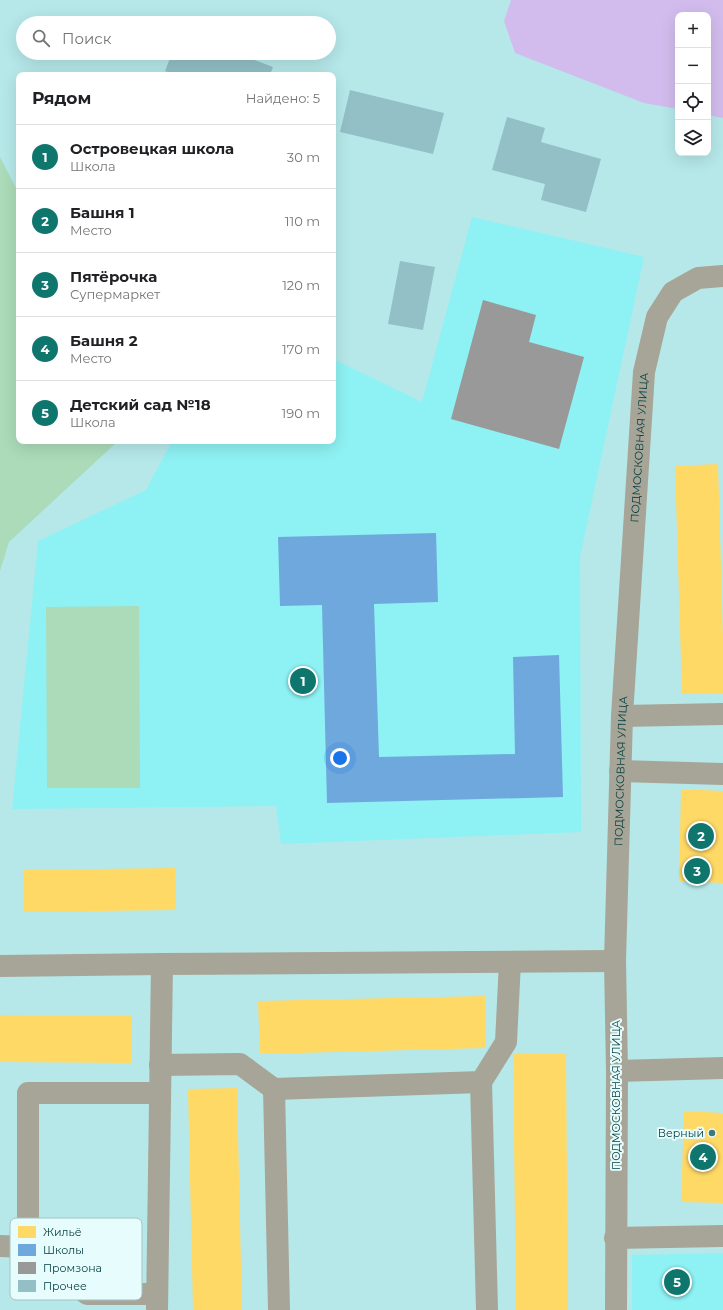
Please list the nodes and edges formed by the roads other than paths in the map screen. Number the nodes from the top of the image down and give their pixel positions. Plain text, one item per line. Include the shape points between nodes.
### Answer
1 (723, 276) edge
2 (723, 714) edge
3 (622, 716) junction
4 (620, 771) junction
5 (723, 774) edge
6 (615, 961) junction
7 (510, 962) junction
8 (162, 964) junction
9 (0, 966) edge
10 (160, 1065) junction
11 (723, 1068) edge
12 (617, 1071) junction
13 (481, 1082) junction
14 (274, 1089) junction
15 (160, 1093) junction
16 (28, 1218) edge
17 (723, 1236) edge
18 (615, 1238) junction
19 (0, 1246) edge
20 (10, 1246) edge
21 (140, 1300) edge
22 (157, 1302) edge
23 (279, 1310) edge
24 (487, 1310) edge
25 (616, 1310) edge

1 - 3 street, ПОДМОСКОВНАЯ УЛИЦА via 698,278 673,292 657,317 644,372
2 - 3 street
3 - 4 street, ПОДМОСКОВНАЯ УЛИЦА
4 - 5 street
4 - 6 street, ПОДМОСКОВНАЯ УЛИЦА
6 - 7 street
6 - 12 street, ПОДМОСКОВНАЯ УЛИЦА
7 - 8 street
7 - 13 street via 506,1042
8 - 9 street
8 - 10 street
10 - 14 street via 240,1064
10 - 15 street
11 - 12 street
12 - 18 street, ПОДМОСКОВНАЯ УЛИЦА
13 - 14 street
13 - 24 street
14 - 23 street
15 - 16 street via 28,1093
15 - 22 street
17 - 18 street
18 - 25 street, ПОДМОСКОВНАЯ УЛИЦА
19 - 20 street
21 - 22 street

